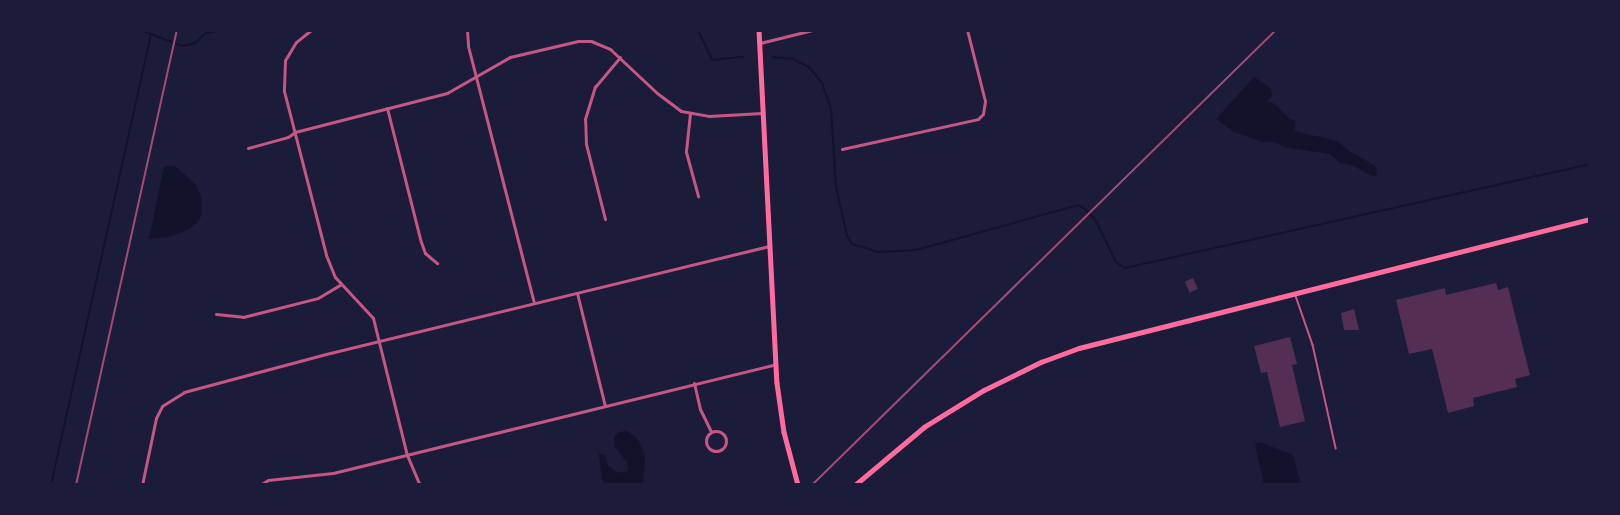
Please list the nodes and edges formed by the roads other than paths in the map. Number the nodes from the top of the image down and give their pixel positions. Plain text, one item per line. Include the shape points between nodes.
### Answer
1 (312, 30) edge
2 (467, 30) edge
3 (759, 30) edge
4 (812, 30) edge
5 (967, 30) edge
6 (760, 43) junction
7 (620, 57) junction
8 (476, 78) junction
9 (387, 108) junction
10 (690, 113) junction
11 (764, 113) junction
12 (295, 132) junction
13 (248, 148) dead end
14 (842, 149) dead end
15 (698, 196) dead end
16 (605, 219) dead end
17 (1590, 219) edge
18 (770, 246) junction
19 (436, 263) dead end
20 (341, 284) junction
21 (1295, 292) junction
22 (577, 293) junction
23 (534, 303) junction
24 (216, 314) dead end
25 (378, 342) junction
26 (776, 364) junction
27 (694, 383) junction
28 (605, 406) junction
29 (711, 432) junction
30 (1336, 448) dead end
31 (407, 455) junction
32 (142, 485) edge
33 (260, 485) edge
34 (420, 485) edge
35 (798, 485) edge
36 (855, 485) edge

1 - 12 street via 289,51 283,69 284,91
2 - 8 street
3 - 6 main road
4 - 6 street
5 - 14 street via 985,101 983,114 972,121
6 - 11 main road
7 - 8 street via 601,44 578,41 510,57
7 - 10 street via 669,103
7 - 16 street via 596,87 585,119 586,144
8 - 9 street via 447,93
8 - 23 street
9 - 12 street
9 - 19 street via 421,242 425,253
10 - 11 street
10 - 15 street via 686,152
11 - 18 main road
12 - 13 street
12 - 20 street via 326,255
17 - 21 main road
18 - 22 street
18 - 26 main road
20 - 24 street via 318,298 243,317
20 - 25 street via 373,318
21 - 30 lane via 1313,345
21 - 36 main road via 1115,337 1041,362 984,390 924,427
22 - 23 street
22 - 28 street
23 - 25 street
25 - 31 street
25 - 32 street via 171,398 156,418
26 - 27 street
26 - 35 main road via 784,432
27 - 28 street
27 - 29 street
28 - 31 street
29 - 29 street via 706,439 708,447 722,449 726,443 723,434
31 - 33 street via 333,473 268,480
31 - 34 street

